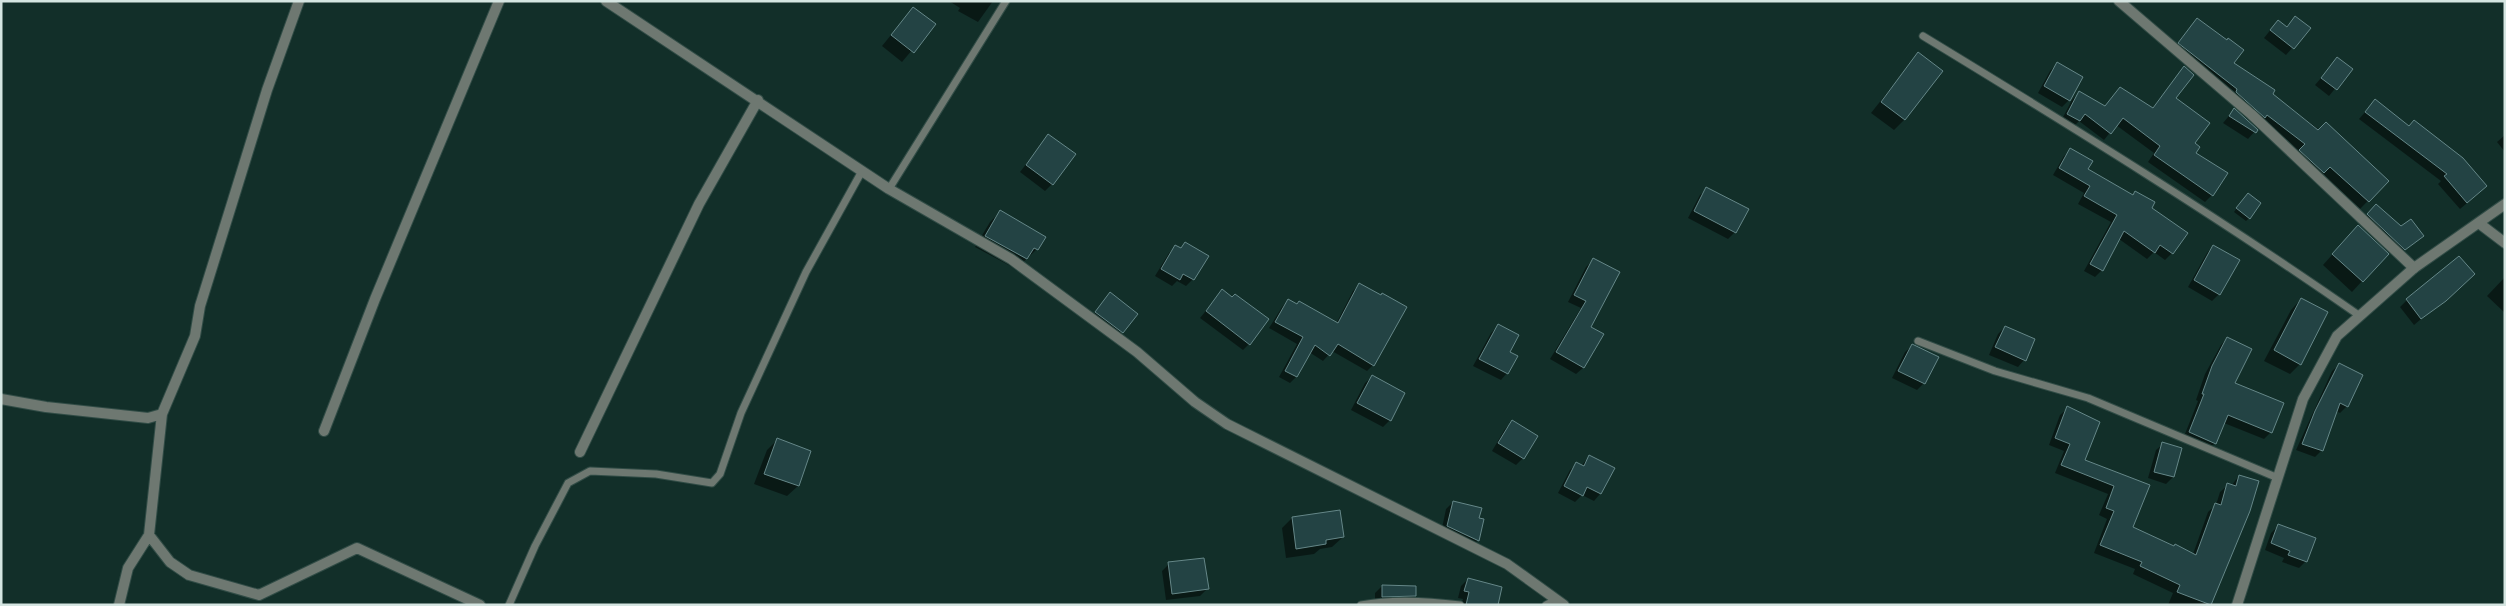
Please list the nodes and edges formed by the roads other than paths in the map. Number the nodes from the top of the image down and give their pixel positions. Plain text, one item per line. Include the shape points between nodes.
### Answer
1 (299, 1) edge
2 (499, 1) edge
3 (606, 1) edge
4 (1006, 1) edge
5 (2119, 1) edge
6 (1923, 36) dead end
7 (758, 100) junction
8 (862, 171) junction
9 (889, 189) junction
10 (2505, 204) edge
11 (2480, 224) junction
12 (2505, 243) edge
13 (2414, 268) junction
14 (2360, 316) junction
15 (1918, 341) dead end
16 (1, 399) edge
17 (162, 414) junction
18 (324, 431) dead end
19 (580, 452) dead end
20 (2278, 478) junction
21 (149, 535) junction
22 (258, 600) edge
23 (1560, 602) edge
24 (119, 605) edge
25 (480, 605) edge
26 (509, 605) edge
27 (1361, 605) edge
28 (1460, 605) edge
29 (1546, 605) edge
30 (2237, 605) edge

1 - 17 street via 267,90 200,306 195,336
2 - 18 street via 375,299
3 - 7 street
4 - 9 lane
5 - 13 street via 2251,114
6 - 14 lane via 2112,151 2255,243
7 - 8 street
7 - 19 street via 699,204
8 - 9 street
8 - 26 lane via 806,272 741,413 720,474 712,483 656,474 590,471 568,483
9 - 23 street via 1010,259 1137,352 1195,402 1227,424 1507,564
10 - 11 street
11 - 12 street
11 - 13 street
13 - 14 street
14 - 20 street via 2337,336 2303,399
15 - 20 lane via 1995,371 2088,398
16 - 17 street via 148,418
17 - 21 street
20 - 30 street
21 - 22 street via 170,562 189,575
21 - 24 street via 128,568
22 - 25 street via 357,548
23 - 29 lane
27 - 28 lane via 1373,602 1437,602

